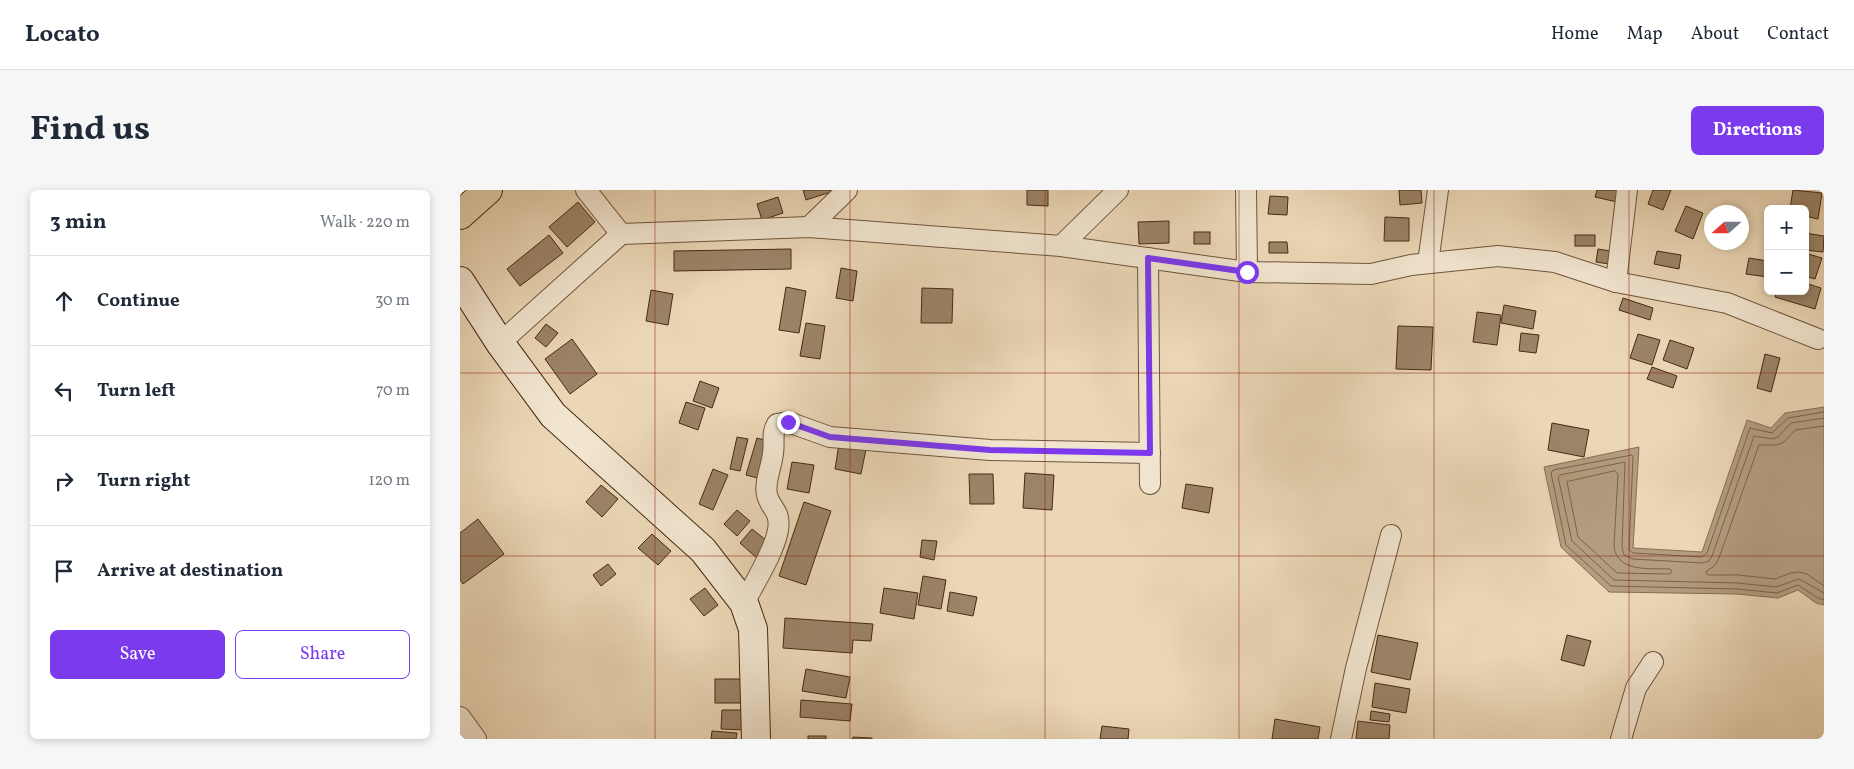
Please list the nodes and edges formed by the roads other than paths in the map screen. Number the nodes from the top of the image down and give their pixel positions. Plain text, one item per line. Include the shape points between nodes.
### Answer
1 (488, 190) edge
2 (586, 190) edge
3 (847, 190) edge
4 (1118, 190) edge
5 (1246, 190) edge
6 (1438, 190) edge
7 (1627, 190) edge
8 (460, 215) edge
9 (809, 227) junction
10 (621, 234) junction
11 (1061, 246) junction
12 (1148, 258) junction
13 (1428, 263) junction
14 (1247, 272) junction
15 (460, 281) edge
16 (1616, 282) junction
17 (1822, 339) edge
18 (500, 343) junction
19 (1150, 453) junction
20 (1150, 484) dead end
21 (1390, 535) dead end
22 (744, 602) junction
23 (1653, 662) dead end
24 (460, 717) edge
25 (476, 739) edge
26 (756, 739) edge
27 (1341, 739) edge
28 (1621, 739) edge

1 - 8 main road
2 - 10 street
3 - 9 street
4 - 11 street
5 - 14 street
6 - 13 street
7 - 16 street
9 - 10 street
9 - 11 street
10 - 18 street
11 - 12 street
12 - 14 street
12 - 19 street
13 - 14 street via 1371,274
13 - 16 street via 1498,256 1555,262
15 - 18 street
16 - 17 street via 1727,303
18 - 22 street via 553,415 703,550
19 - 20 street
19 - 22 street via 990,450 830,437 788,422 778,424 774,430 774,452 767,485 767,494 778,515 778,532
21 - 27 street
22 - 26 street via 753,630
23 - 28 street via 1636,688
24 - 25 street

